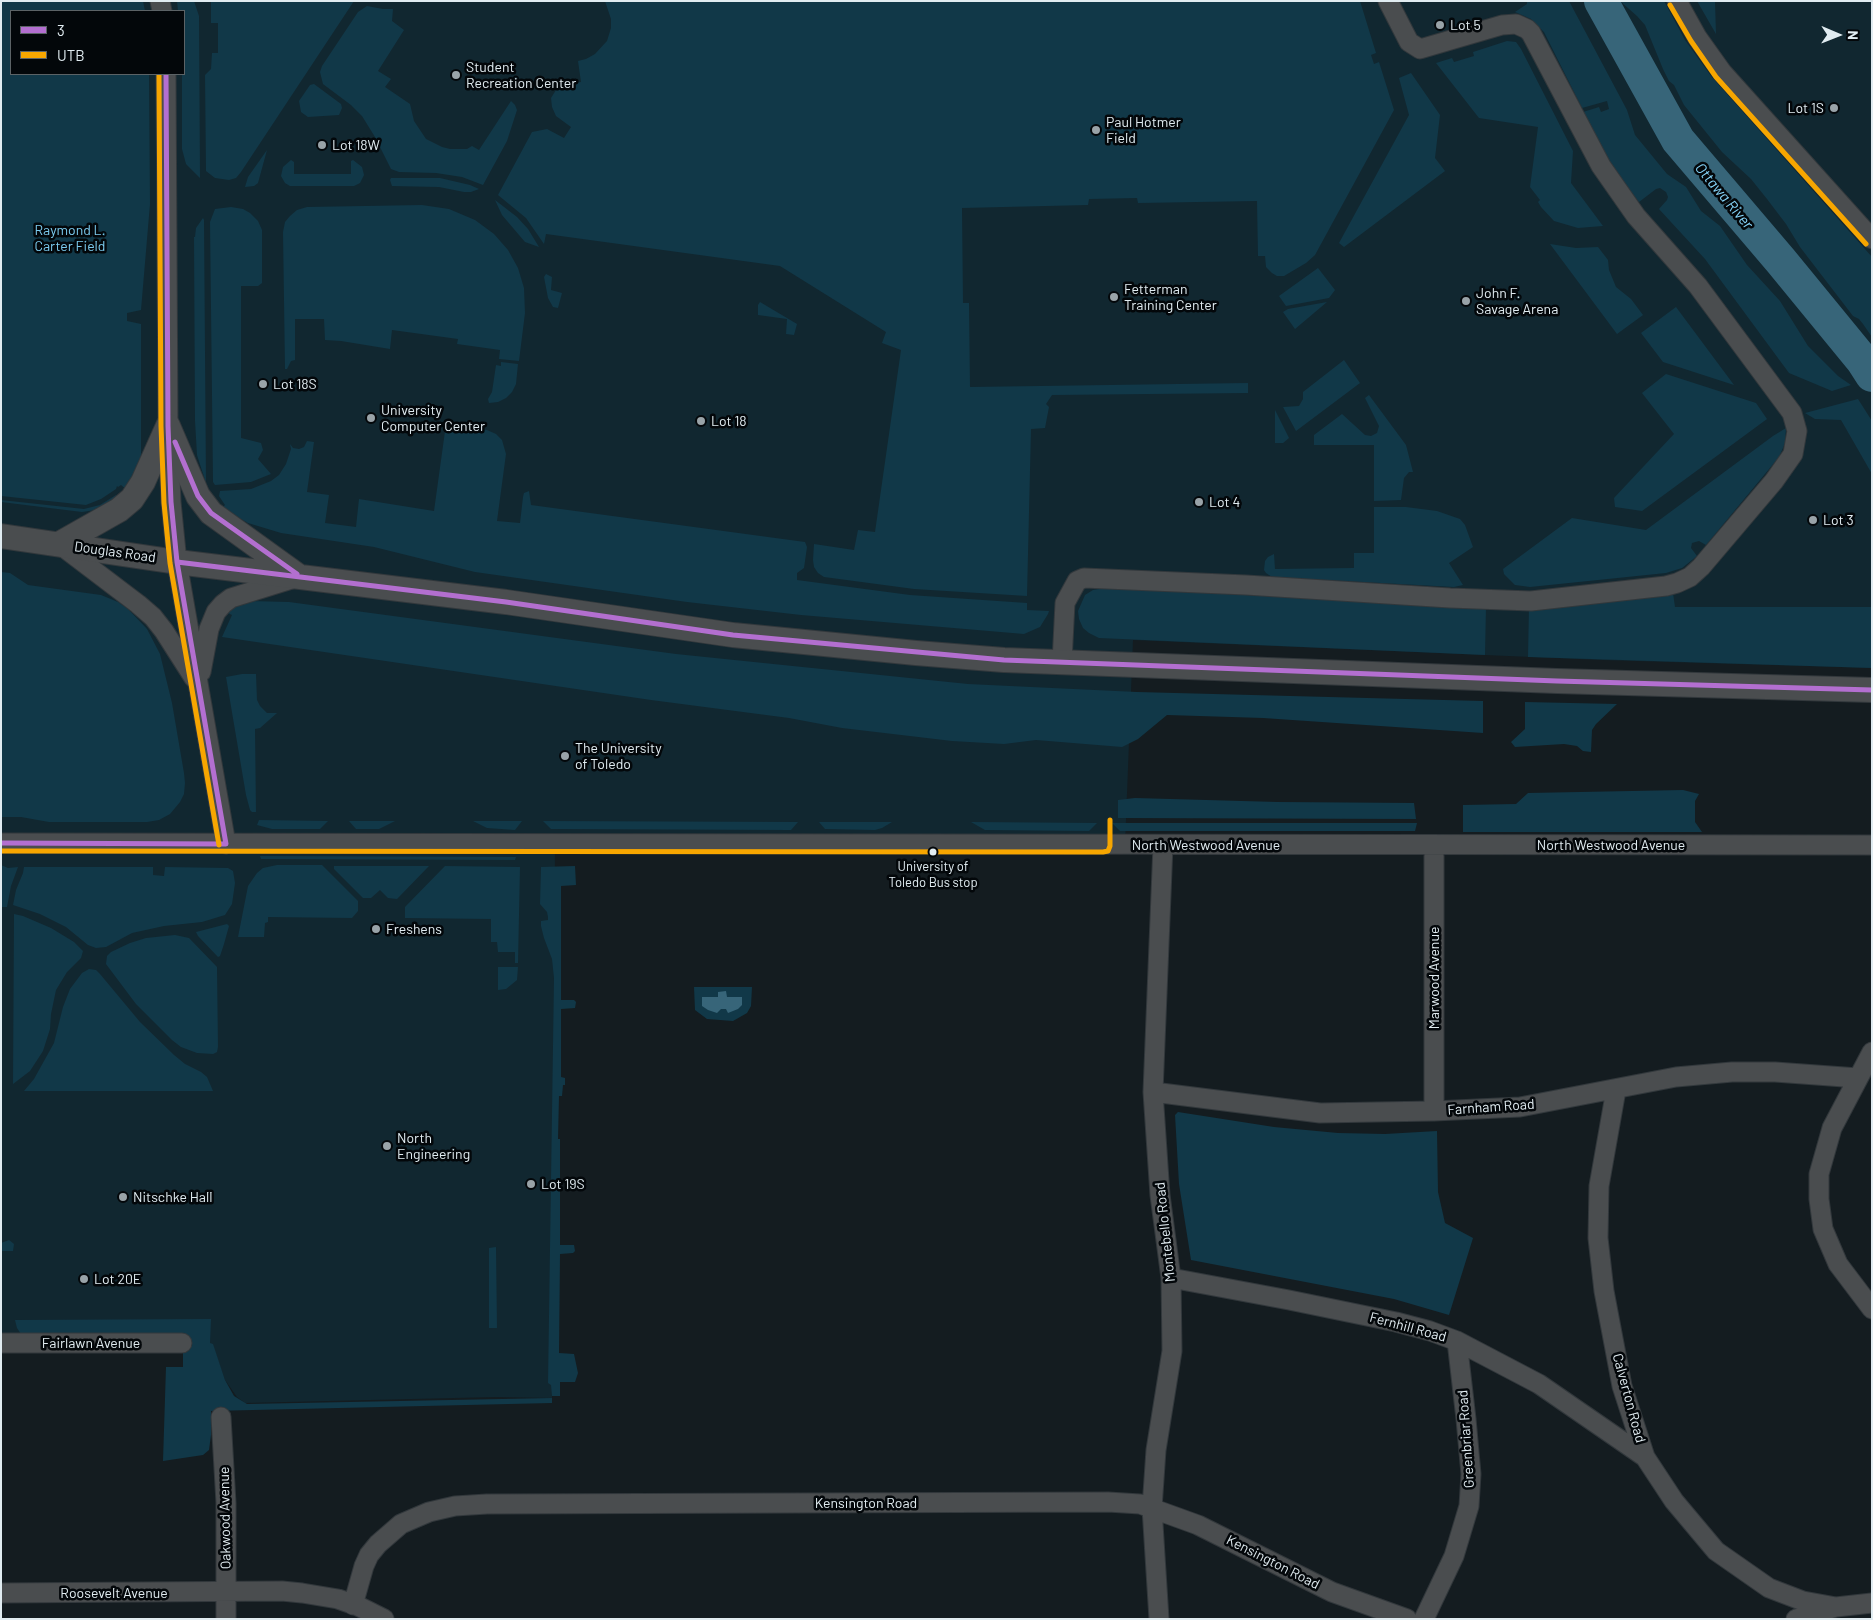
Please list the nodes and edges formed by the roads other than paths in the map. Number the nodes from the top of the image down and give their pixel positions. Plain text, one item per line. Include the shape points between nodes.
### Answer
1 (1388, 1) edge
2 (1677, 1) edge
3 (166, 75) edge
4 (1872, 239) edge
5 (168, 426) junction
6 (1, 536) edge
7 (59, 544) junction
8 (177, 562) junction
9 (299, 576) junction
10 (1062, 662) junction
11 (198, 686) junction
12 (1872, 690) edge
13 (1, 843) edge
14 (226, 844) junction
15 (1163, 845) junction
16 (1434, 845) junction
17 (1872, 845) edge
18 (1872, 1052) edge
19 (1858, 1078) junction
20 (1616, 1090) junction
21 (1153, 1092) junction
22 (1434, 1111) junction
23 (1171, 1278) junction
24 (1872, 1309) edge
25 (1457, 1341) junction
26 (1, 1343) edge
27 (182, 1343) dead end
28 (222, 1417) dead end
29 (1645, 1456) junction
30 (1152, 1508) junction
31 (226, 1592) junction
32 (1, 1593) edge
33 (1872, 1603) edge
34 (353, 1605) junction
35 (1836, 1607) junction
36 (226, 1619) edge
37 (384, 1619) edge
38 (1159, 1619) edge
39 (1407, 1619) edge
40 (1424, 1619) edge
41 (1796, 1619) edge

1 - 10 street via 1409,42 1420,49 1502,25 1516,24 1531,33 1600,166 1636,216 1698,286 1792,413 1797,431 1792,454 1774,481 1701,567 1677,583 1531,601 1084,578 1077,581 1064,603
2 - 4 street via 1722,72
3 - 5 street
5 - 7 street via 132,499 119,510
5 - 8 street
5 - 9 street via 198,496 211,513
6 - 7 street, Douglas Road
7 - 8 street, Douglas Road
7 - 11 street via 153,617
8 - 9 street, Douglas Road
8 - 11 street
9 - 10 street, Douglas Road via 733,635 916,653
9 - 11 street via 231,598 223,604 209,630
10 - 12 street, Douglas Road via 1557,682
11 - 14 street
13 - 14 street, North Westwood Avenue
14 - 15 street, North Westwood Avenue
15 - 16 street, North Westwood Avenue
15 - 21 street, Montebello Road
16 - 17 street, North Westwood Avenue
16 - 22 street, Marwood Avenue
18 - 19 street
19 - 20 street, Farnham Road via 1732,1072 1676,1078
19 - 24 street via 1832,1128 1820,1174 1819,1200 1824,1229 1838,1264
20 - 22 street, Farnham Road via 1520,1107
20 - 29 street, Calverton Road via 1599,1186 1598,1238 1604,1291 1622,1386
21 - 22 street, Farnham Road via 1320,1113
21 - 23 street, Montebello Road via 1160,1195
23 - 25 street, Fernhill Road via 1396,1322
23 - 30 street, Montebello Road via 1172,1351 1156,1450
25 - 29 street, Fernhill Road via 1539,1384
25 - 40 street, Greenbriar Road via 1470,1474 1469,1506 1454,1556
26 - 27 street, Fairlawn Avenue
28 - 31 street, Oakwood Avenue
29 - 35 street, Calverton Road via 1674,1501 1716,1551 1769,1588
30 - 34 street, Kensington Road via 1108,1502 455,1506 428,1512 402,1524 378,1544 364,1566
30 - 38 street, Montebello Road
30 - 39 street, Kensington Road via 1198,1525 1332,1592
31 - 32 street, Roosevelt Avenue
31 - 34 street, Roosevelt Avenue via 302,1593
31 - 36 street, Oakwood Avenue
33 - 35 street
34 - 37 street, Roosevelt Avenue
35 - 41 street

